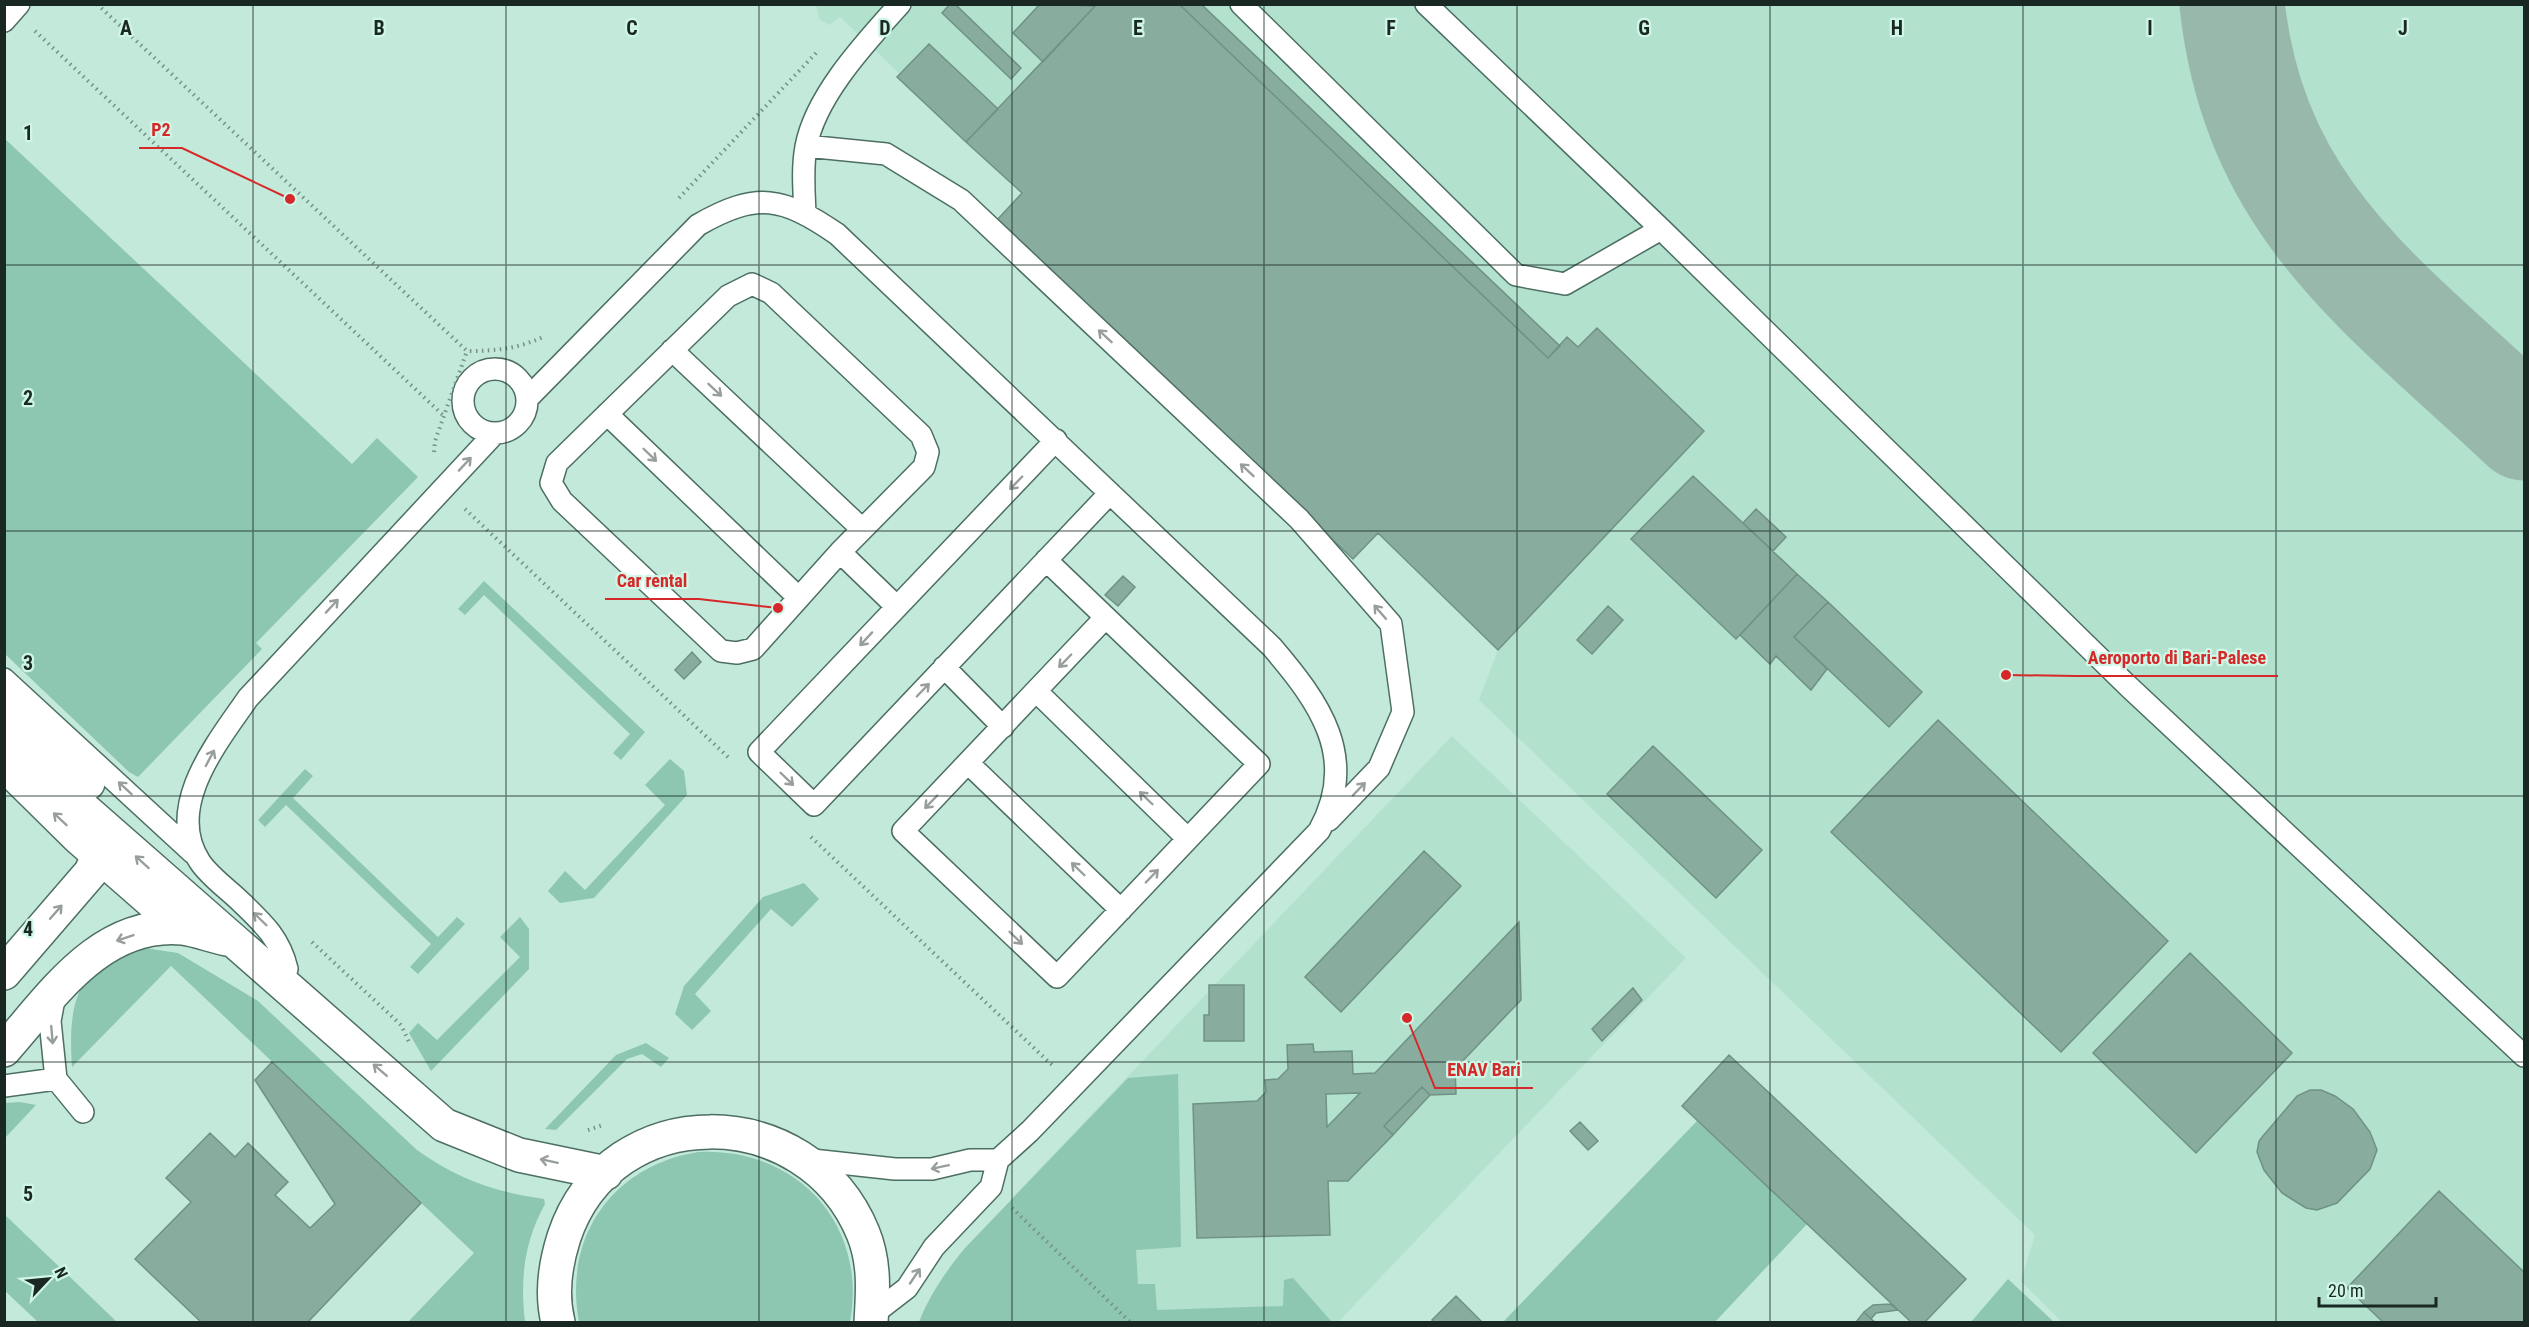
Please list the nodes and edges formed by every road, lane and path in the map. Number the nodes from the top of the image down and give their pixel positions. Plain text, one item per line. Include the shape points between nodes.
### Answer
1 (97, 4) edge
2 (900, 4) edge
3 (1240, 4) edge
4 (1425, 4) edge
5 (12, 12) edge
6 (820, 48) dead end
7 (806, 146) junction
8 (674, 204) dead end
9 (805, 213) junction
10 (1661, 229) junction
11 (672, 350) junction
12 (528, 398) junction
13 (607, 414) junction
14 (445, 417) junction
15 (494, 434) junction
16 (1056, 440) junction
17 (443, 488) junction
18 (1110, 494) junction
19 (862, 529) junction
20 (840, 552) junction
21 (1047, 560) junction
22 (799, 598) junction
23 (897, 606) junction
24 (1105, 618) junction
25 (944, 668) junction
26 (4, 679) edge
27 (1036, 691) junction
28 (4, 700) edge
29 (1003, 727) junction
30 (4, 739) edge
31 (968, 763) junction
32 (4, 764) edge
33 (1318, 831) junction
34 (1188, 839) junction
35 (102, 842) junction
36 (198, 857) junction
37 (1121, 910) junction
38 (182, 928) junction
39 (308, 938) dead end
40 (232, 940) junction
41 (4, 973) edge
42 (292, 983) junction
43 (56, 991) junction
44 (411, 1046) dead end
45 (4, 1050) edge
46 (2524, 1056) edge
47 (56, 1079) junction
48 (4, 1086) edge
49 (83, 1112) dead end
50 (607, 1123) dead end
51 (579, 1133) dead end
52 (803, 1159) junction
53 (998, 1160) junction
54 (606, 1173) junction
55 (1011, 1206) dead end
56 (871, 1319) edge
57 (558, 1323) edge
58 (1130, 1323) edge

1 - 14 path via 467,351
2 - 7 lane via 836,83
3 - 10 lane via 1516,275 1565,284
4 - 10 lane
5 - 14 path
6 - 8 path
7 - 9 lane
33 -> 7 lane via 1379,768 1403,712 1391,624 1299,519 960,200 886,154
9 - 12 lane via 776,203 752,202 726,209 698,225
9 - 16 lane via 837,234
10 - 46 lane via 2128,686
11 - 13 lane
11 -> 19 lane
11 - 19 lane via 728,296 752,284 771,292 921,435 928,452 924,466
12 - 15 lane via 522,419 514,427
12 - 15 lane via 525,387 509,372 489,369 471,379 465,388 464,409 474,426
13 -> 22 lane
13 - 22 lane via 556,463 551,483 562,501 721,651 753,649
14 - 17 path via 435,441 434,465
17 -> 15 lane
16 - 18 lane
16 -> 23 lane
36 -> 17 lane via 186,826 191,794 223,735 248,698 283,658
18 - 21 lane
18 - 33 lane via 1272,646 1320,711 1332,739 1336,767 1330,812
19 - 20 lane
20 - 22 lane
20 - 23 lane
21 - 24 lane
21 - 25 lane
23 -> 25 lane via 759,752 814,805
24 -> 27 lane
24 - 34 lane via 1259,765
25 - 29 lane
36 -> 26 lane
27 - 29 lane
34 -> 27 lane
28 - 42 street
29 - 31 lane
30 - 35 street
37 -> 31 lane
31 -> 37 lane via 903,831 1057,977
35 -> 32 street
33 - 53 lane
37 -> 34 lane
35 - 38 street
40 -> 35 street
41 -> 35 street via 91,872
42 -> 36 lane via 283,950 272,931
38 - 40 street
38 -> 43 street via 150,930 120,938 90,955
39 - 44 path via 400,1025
40 - 42 street
54 -> 42 street via 519,1155 444,1125
43 - 45 street
43 -> 47 lane via 51,1021
47 - 48 lane
47 - 49 lane
50 - 51 path
53 -> 52 lane via 970,1160 932,1169 895,1169
52 - 54 street via 754,1136 709,1131 678,1135 649,1145
52 - 56 street via 829,1179 860,1227 872,1267
56 -> 53 lane via 907,1288 934,1247 991,1187
54 - 57 street via 579,1205 558,1257
55 - 58 path

